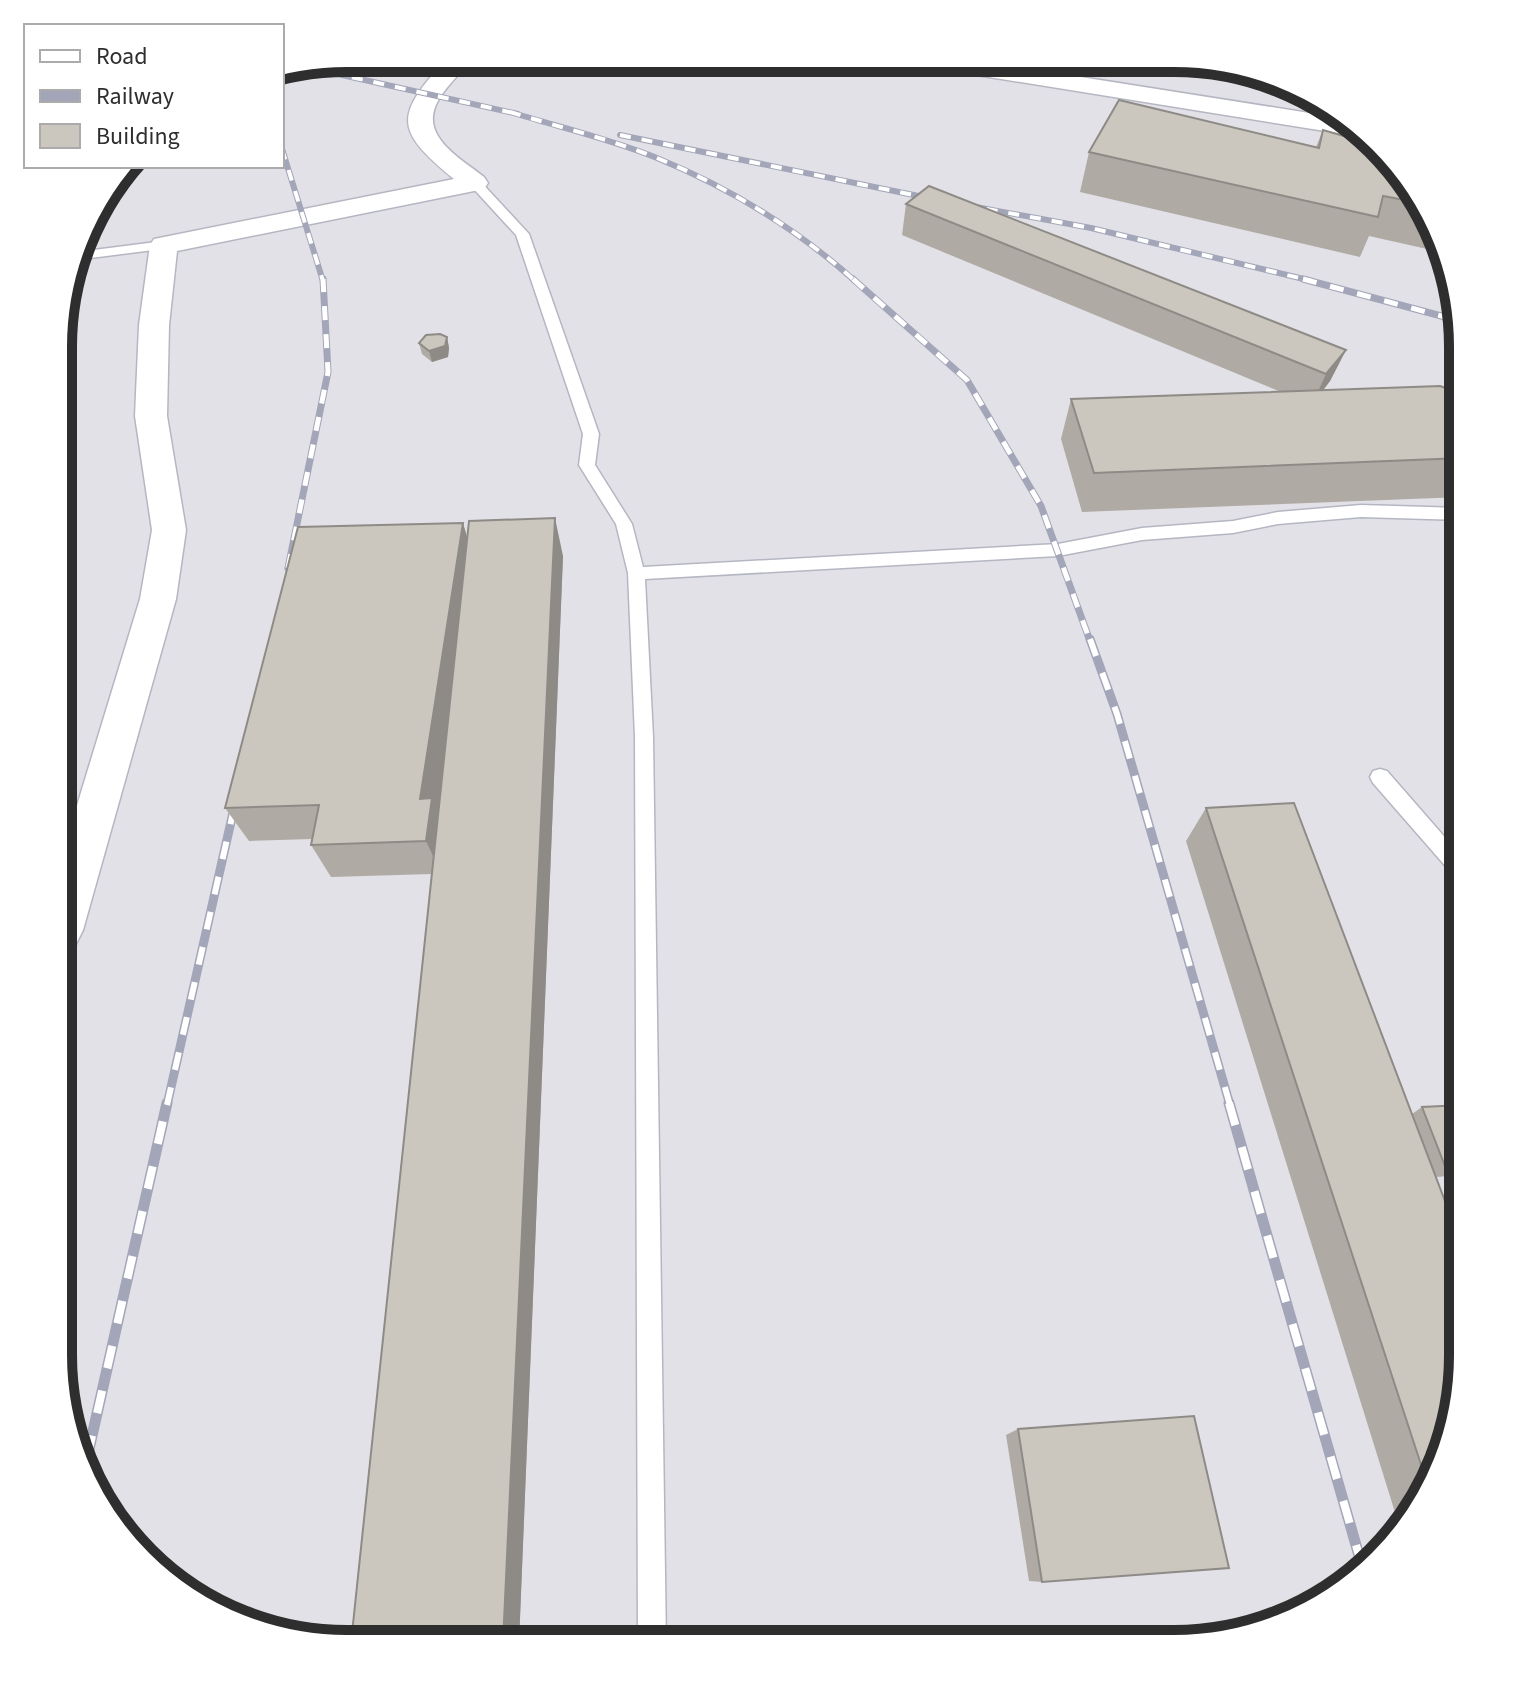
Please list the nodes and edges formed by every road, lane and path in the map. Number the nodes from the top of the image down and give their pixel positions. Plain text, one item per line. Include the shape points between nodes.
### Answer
1 (1004, 72) edge
2 (447, 73) edge
3 (1334, 125) edge
4 (475, 183) junction
5 (164, 245) junction
6 (89, 255) edge
7 (1448, 514) edge
8 (636, 573) junction
9 (1380, 777) dead end
10 (1448, 855) edge
11 (73, 891) edge
12 (652, 1629) edge

1 - 3 main road
2 - 4 street via 420,106 416,125 429,146
4 - 5 street
4 - 8 lane via 522,234 591,434 587,465 624,524
5 - 6 lane
5 - 11 street via 151,416 169,530 158,599
7 - 8 lane via 1361,511 1142,534 1058,550
8 - 12 lane via 644,737
9 - 10 lane

